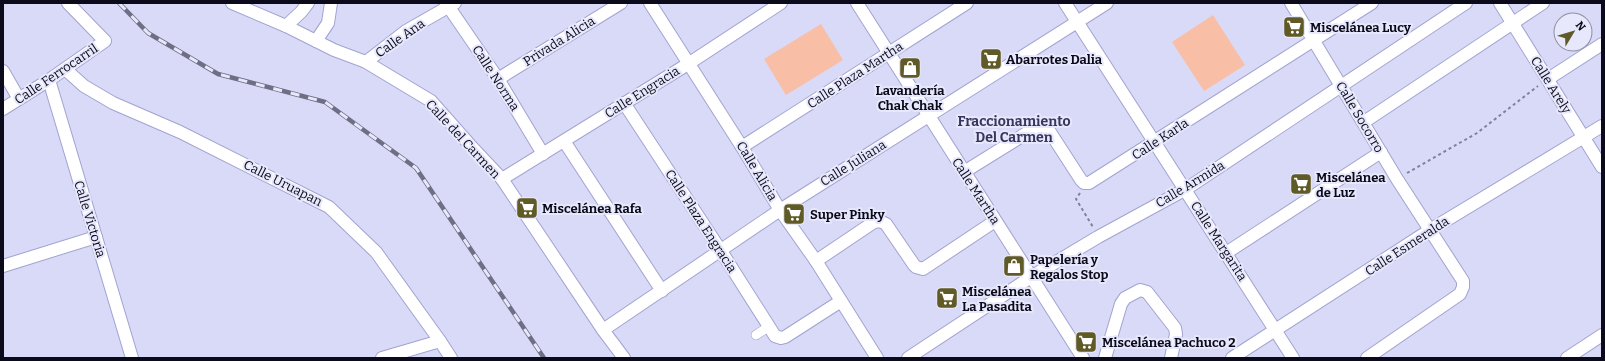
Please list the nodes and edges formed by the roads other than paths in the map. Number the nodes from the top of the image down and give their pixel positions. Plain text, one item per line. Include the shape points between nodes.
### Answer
1 (68, 3) edge
2 (232, 3) edge
3 (308, 3) edge
4 (331, 3) edge
5 (621, 3) edge
6 (650, 3) edge
7 (781, 3) edge
8 (857, 3) edge
9 (967, 3) edge
10 (1065, 3) edge
11 (1107, 3) edge
12 (1292, 3) edge
13 (1372, 3) edge
14 (1466, 3) edge
15 (1500, 3) edge
16 (1543, 3) edge
17 (450, 4) edge
18 (1077, 22) junction
19 (1513, 22) junction
20 (286, 26) junction
21 (1314, 40) junction
22 (316, 41) junction
23 (1602, 44) edge
24 (889, 54) junction
25 (366, 62) junction
26 (688, 64) junction
27 (65, 69) junction
28 (3, 71) edge
29 (498, 79) junction
30 (1548, 79) junction
31 (49, 80) junction
32 (1342, 86) junction
33 (19, 99) junction
34 (624, 103) junction
35 (3, 109) edge
36 (928, 115) junction
37 (1364, 122) junction
38 (1602, 126) edge
39 (1584, 137) junction
40 (564, 141) junction
41 (1155, 142) junction
42 (742, 147) junction
43 (1381, 152) junction
44 (543, 154) junction
45 (1602, 167) edge
46 (964, 172) junction
47 (502, 179) junction
48 (1186, 189) junction
49 (780, 210) junction
50 (995, 221) junction
51 (1430, 230) junction
52 (96, 237) junction
53 (721, 251) junction
54 (1226, 252) junction
55 (816, 261) junction
56 (4, 263) edge
57 (1031, 277) junction
58 (662, 291) junction
59 (841, 301) junction
60 (768, 327) junction
61 (603, 330) junction
62 (1276, 330) junction
63 (756, 335) dead end
64 (1602, 335) edge
65 (440, 341) junction
66 (132, 358) edge
67 (382, 358) edge
68 (451, 358) edge
69 (624, 358) edge
70 (877, 358) edge
71 (908, 358) edge
72 (1083, 358) edge
73 (1105, 358) edge
74 (1170, 358) edge
75 (1232, 358) edge
76 (1294, 358) edge
77 (1368, 358) edge
78 (1567, 358) edge

1 - 27 street, Calle Ferrocarril via 105,41
2 - 20 street, Calle del Carmen
3 - 20 street
4 - 22 street via 328,23
5 - 29 street, Privada Alicia
6 - 26 street, Calle Alicia
7 - 26 street, Calle Engracia
8 - 24 street, Calle Martha
9 - 24 street, Calle Plaza Martha
10 - 18 street, Calle Margarita
11 - 18 street, Calle Juliana
12 - 21 street, Calle Socorro
13 - 21 street, Calle Karla
14 - 32 street, Calle Armida
15 - 19 street, Calle Arely
16 - 19 street
17 - 25 street, Calle Ana via 406,31
17 - 29 street, Calle Norma
18 - 36 street, Calle Juliana
18 - 41 street, Calle Margarita
19 - 30 street, Calle Arely
19 - 37 street
20 - 22 street, Calle del Carmen
21 - 32 street, Calle Socorro
21 - 41 street, Calle Karla
22 - 25 street, Calle del Carmen
23 - 30 street
24 - 36 street, Calle Martha
24 - 42 street, Calle Plaza Martha
25 - 47 street, Calle del Carmen via 431,101
26 - 34 street, Calle Engracia
26 - 42 street, Calle Alicia
27 - 31 street, Calle Ferrocarril
27 - 65 street, Calle Uruapan via 84,86 112,102 180,132 330,207 376,252
28 - 33 street
29 - 44 street, Calle Norma
30 - 39 street, Calle Arely
31 - 33 street, Calle Ferrocarril
31 - 52 street, Calle Victoria
32 - 37 street, Calle Socorro
32 - 48 street, Calle Armida
33 - 35 street, Calle Ferrocarril
34 - 40 street, Calle Engracia
34 - 53 street, Calle Plaza Engracia
36 - 46 street, Calle Martha
36 - 49 street, Calle Juliana
37 - 43 street, Calle Socorro
38 - 39 street, Calle Esmeralda
39 - 45 street, Calle Arely
39 - 51 street, Calle Esmeralda
40 - 44 street, Calle Engracia
40 - 58 street
41 - 46 street, Calle Karla via 1089,183 1084,183 1048,128 1038,126
41 - 48 street, Calle Margarita
42 - 49 street, Calle Alicia
43 - 51 street, Calle Socorro
43 - 54 street
44 - 47 street, Calle Engracia
46 - 50 street, Calle Martha
47 - 61 street, Calle del Carmen
48 - 54 street, Calle Margarita
48 - 57 street, Calle Armida
49 - 53 street, Calle Juliana
49 - 55 street, Calle Alicia
50 - 55 street via 923,269 914,265 886,224 880,221 874,222
50 - 57 street, Calle Martha
51 - 62 street, Calle Esmeralda
51 - 77 street, Calle Socorro via 1463,281 1460,294
52 - 56 street
52 - 66 street, Calle Victoria
53 - 58 street, Calle Juliana
53 - 60 street, Calle Plaza Engracia
54 - 62 street, Calle Margarita
55 - 59 street, Calle Alicia
57 - 71 street, Calle Armida
57 - 72 street, Calle Martha
58 - 61 street, Calle Juliana
59 - 60 street, Calle Plaza Engracia via 785,337 778,338
59 - 70 street, Calle Alicia
60 - 63 street
61 - 69 street, Calle del Carmen
62 - 75 street, Calle Esmeralda
62 - 76 street, Calle Margarita
64 - 78 street
65 - 67 street
65 - 68 street, Calle Uruapan
73 - 74 street via 1120,304 1125,298 1140,290 1147,292 1176,328

